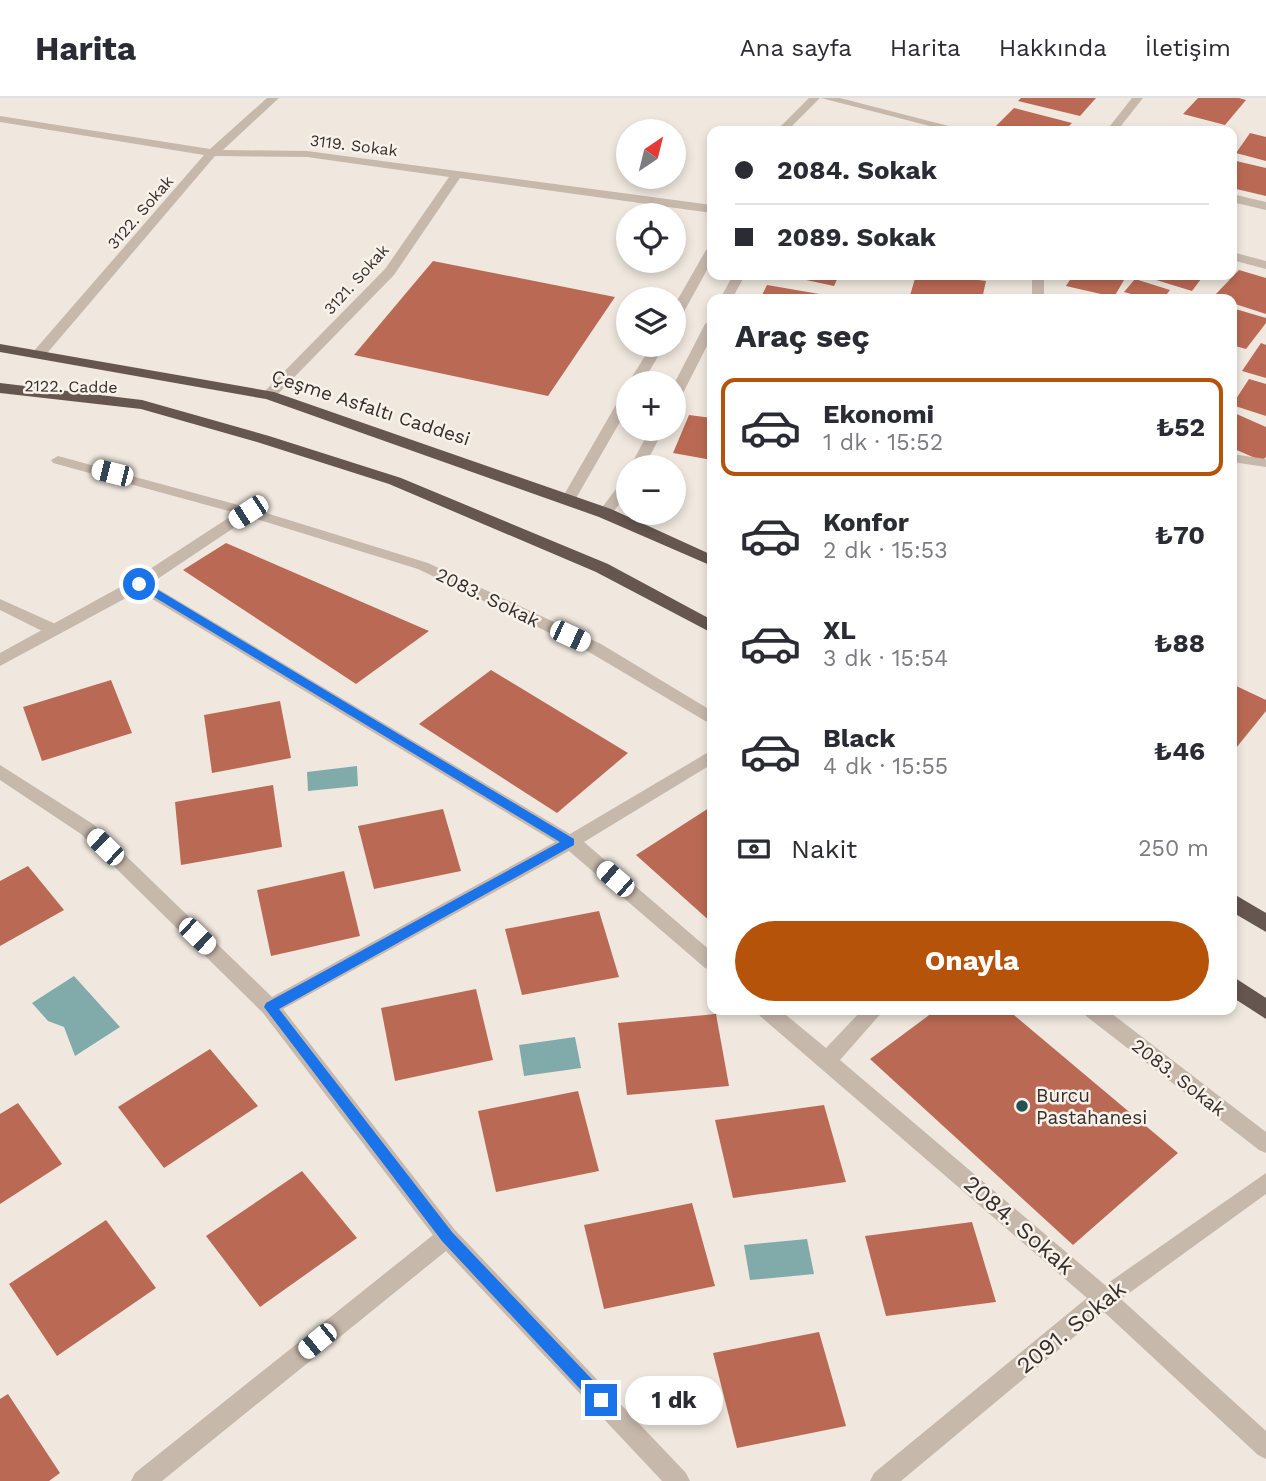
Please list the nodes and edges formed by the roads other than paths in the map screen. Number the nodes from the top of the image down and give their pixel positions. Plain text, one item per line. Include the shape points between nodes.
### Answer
1 (274, 98) edge
2 (815, 98) edge
3 (826, 98) edge
4 (1138, 98) edge
5 (0, 119) edge
6 (786, 126) edge
7 (941, 126) edge
8 (1115, 126) edge
9 (212, 153) junction
10 (456, 175) junction
11 (1237, 199) edge
12 (707, 205) edge
13 (1266, 206) edge
14 (1237, 257) edge
15 (707, 259) edge
16 (1266, 265) edge
17 (686, 296) edge
18 (707, 334) edge
19 (0, 348) edge
20 (38, 355) junction
21 (686, 374) edge
22 (0, 388) edge
23 (269, 396) junction
24 (0, 402) edge
25 (142, 405) junction
26 (616, 417) edge
27 (1237, 459) edge
28 (58, 460) dead end
29 (1266, 463) edge
30 (616, 498) edge
31 (568, 500) junction
32 (248, 512) junction
33 (605, 513) junction
34 (707, 559) edge
35 (139, 584) junction
36 (0, 604) edge
37 (707, 624) edge
38 (54, 630) junction
39 (0, 660) edge
40 (707, 716) edge
41 (707, 759) edge
42 (0, 771) edge
43 (570, 842) junction
44 (1237, 904) edge
45 (1266, 924) edge
46 (707, 959) edge
47 (1237, 989) edge
48 (270, 1007) junction
49 (1266, 1010) edge
50 (773, 1015) edge
51 (869, 1015) edge
52 (1099, 1015) edge
53 (827, 1061) junction
54 (1266, 1144) edge
55 (1266, 1182) edge
56 (447, 1237) junction
57 (1104, 1298) junction
58 (1266, 1447) edge
59 (143, 1481) edge
60 (678, 1481) edge
61 (882, 1481) edge

1 - 9 street, 3122. Sokak
2 - 6 street
3 - 7 street
4 - 8 street
5 - 9 street, 3119. Sokak
9 - 10 street, 3119. Sokak via 307,154
9 - 20 street, 3122. Sokak
10 - 12 street, 3119. Sokak
10 - 23 street, 3121. Sokak via 390,272
11 - 13 street
14 - 16 street
15 - 17 street
18 - 21 street
19 - 20 highway, Çeşme Asfaltı Caddesi
20 - 23 highway, Çeşme Asfaltı Caddesi
22 - 25 highway
23 - 31 highway, Çeşme Asfaltı Caddesi
24 - 25 highway, 2122. Cadde
25 - 37 highway via 395,481 602,568
26 - 31 street
27 - 29 street
28 - 32 street, 2083. Sokak
30 - 33 street
31 - 33 highway, Çeşme Asfaltı Caddesi
32 - 35 street
32 - 40 street, 2083. Sokak via 423,566 595,648
33 - 34 highway, Çeşme Asfaltı Caddesi
35 - 38 street
35 - 43 street
36 - 38 street
38 - 39 street
41 - 43 street
42 - 48 street via 87,829
43 - 46 street
43 - 48 street
44 - 45 highway
47 - 49 highway
48 - 56 street
50 - 53 street, 2084. Sokak
51 - 53 street
52 - 54 street, 2083. Sokak
53 - 57 street, 2084. Sokak
55 - 57 street, 2091. Sokak
56 - 59 street
56 - 60 street
57 - 58 street, 2084. Sokak
57 - 61 street, 2091. Sokak

